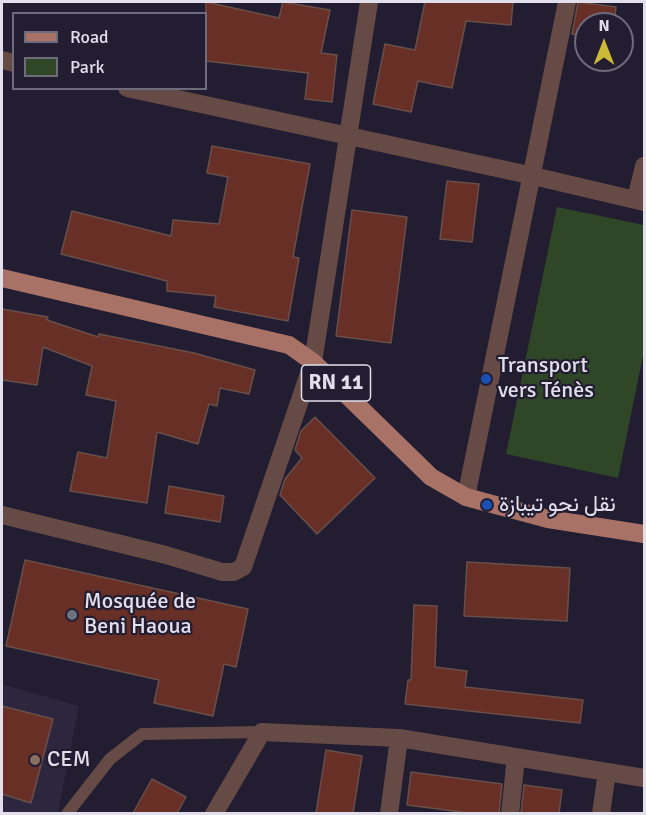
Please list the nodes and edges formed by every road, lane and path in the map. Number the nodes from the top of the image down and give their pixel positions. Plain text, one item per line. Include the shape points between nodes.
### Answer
1 (369, 2) edge
2 (567, 2) edge
3 (136, 90) edge
4 (347, 138) junction
5 (645, 166) edge
6 (530, 174) junction
7 (640, 201) edge
8 (2, 278) edge
9 (314, 362) junction
10 (466, 497) junction
11 (2, 515) edge
12 (645, 534) edge
13 (262, 732) junction
14 (399, 738) junction
15 (516, 757) junction
16 (607, 772) junction
17 (645, 778) edge
18 (67, 813) edge
19 (214, 813) edge
20 (389, 813) edge
21 (510, 813) edge
22 (601, 813) edge

1 - 4 street
2 - 6 street
3 - 4 street
4 - 6 street
4 - 9 street
5 - 7 street
6 - 7 street
6 - 10 street
8 - 9 main road, RN 11 via 289,345
9 - 10 main road, RN 11 via 431,477
9 - 11 street via 243,567 234,572
10 - 12 main road, RN 11 via 548,519
13 - 14 street
13 - 18 lane via 142,734 110,759
13 - 19 street
14 - 15 street
14 - 20 street
15 - 16 street
15 - 21 street
16 - 17 street
16 - 22 street

